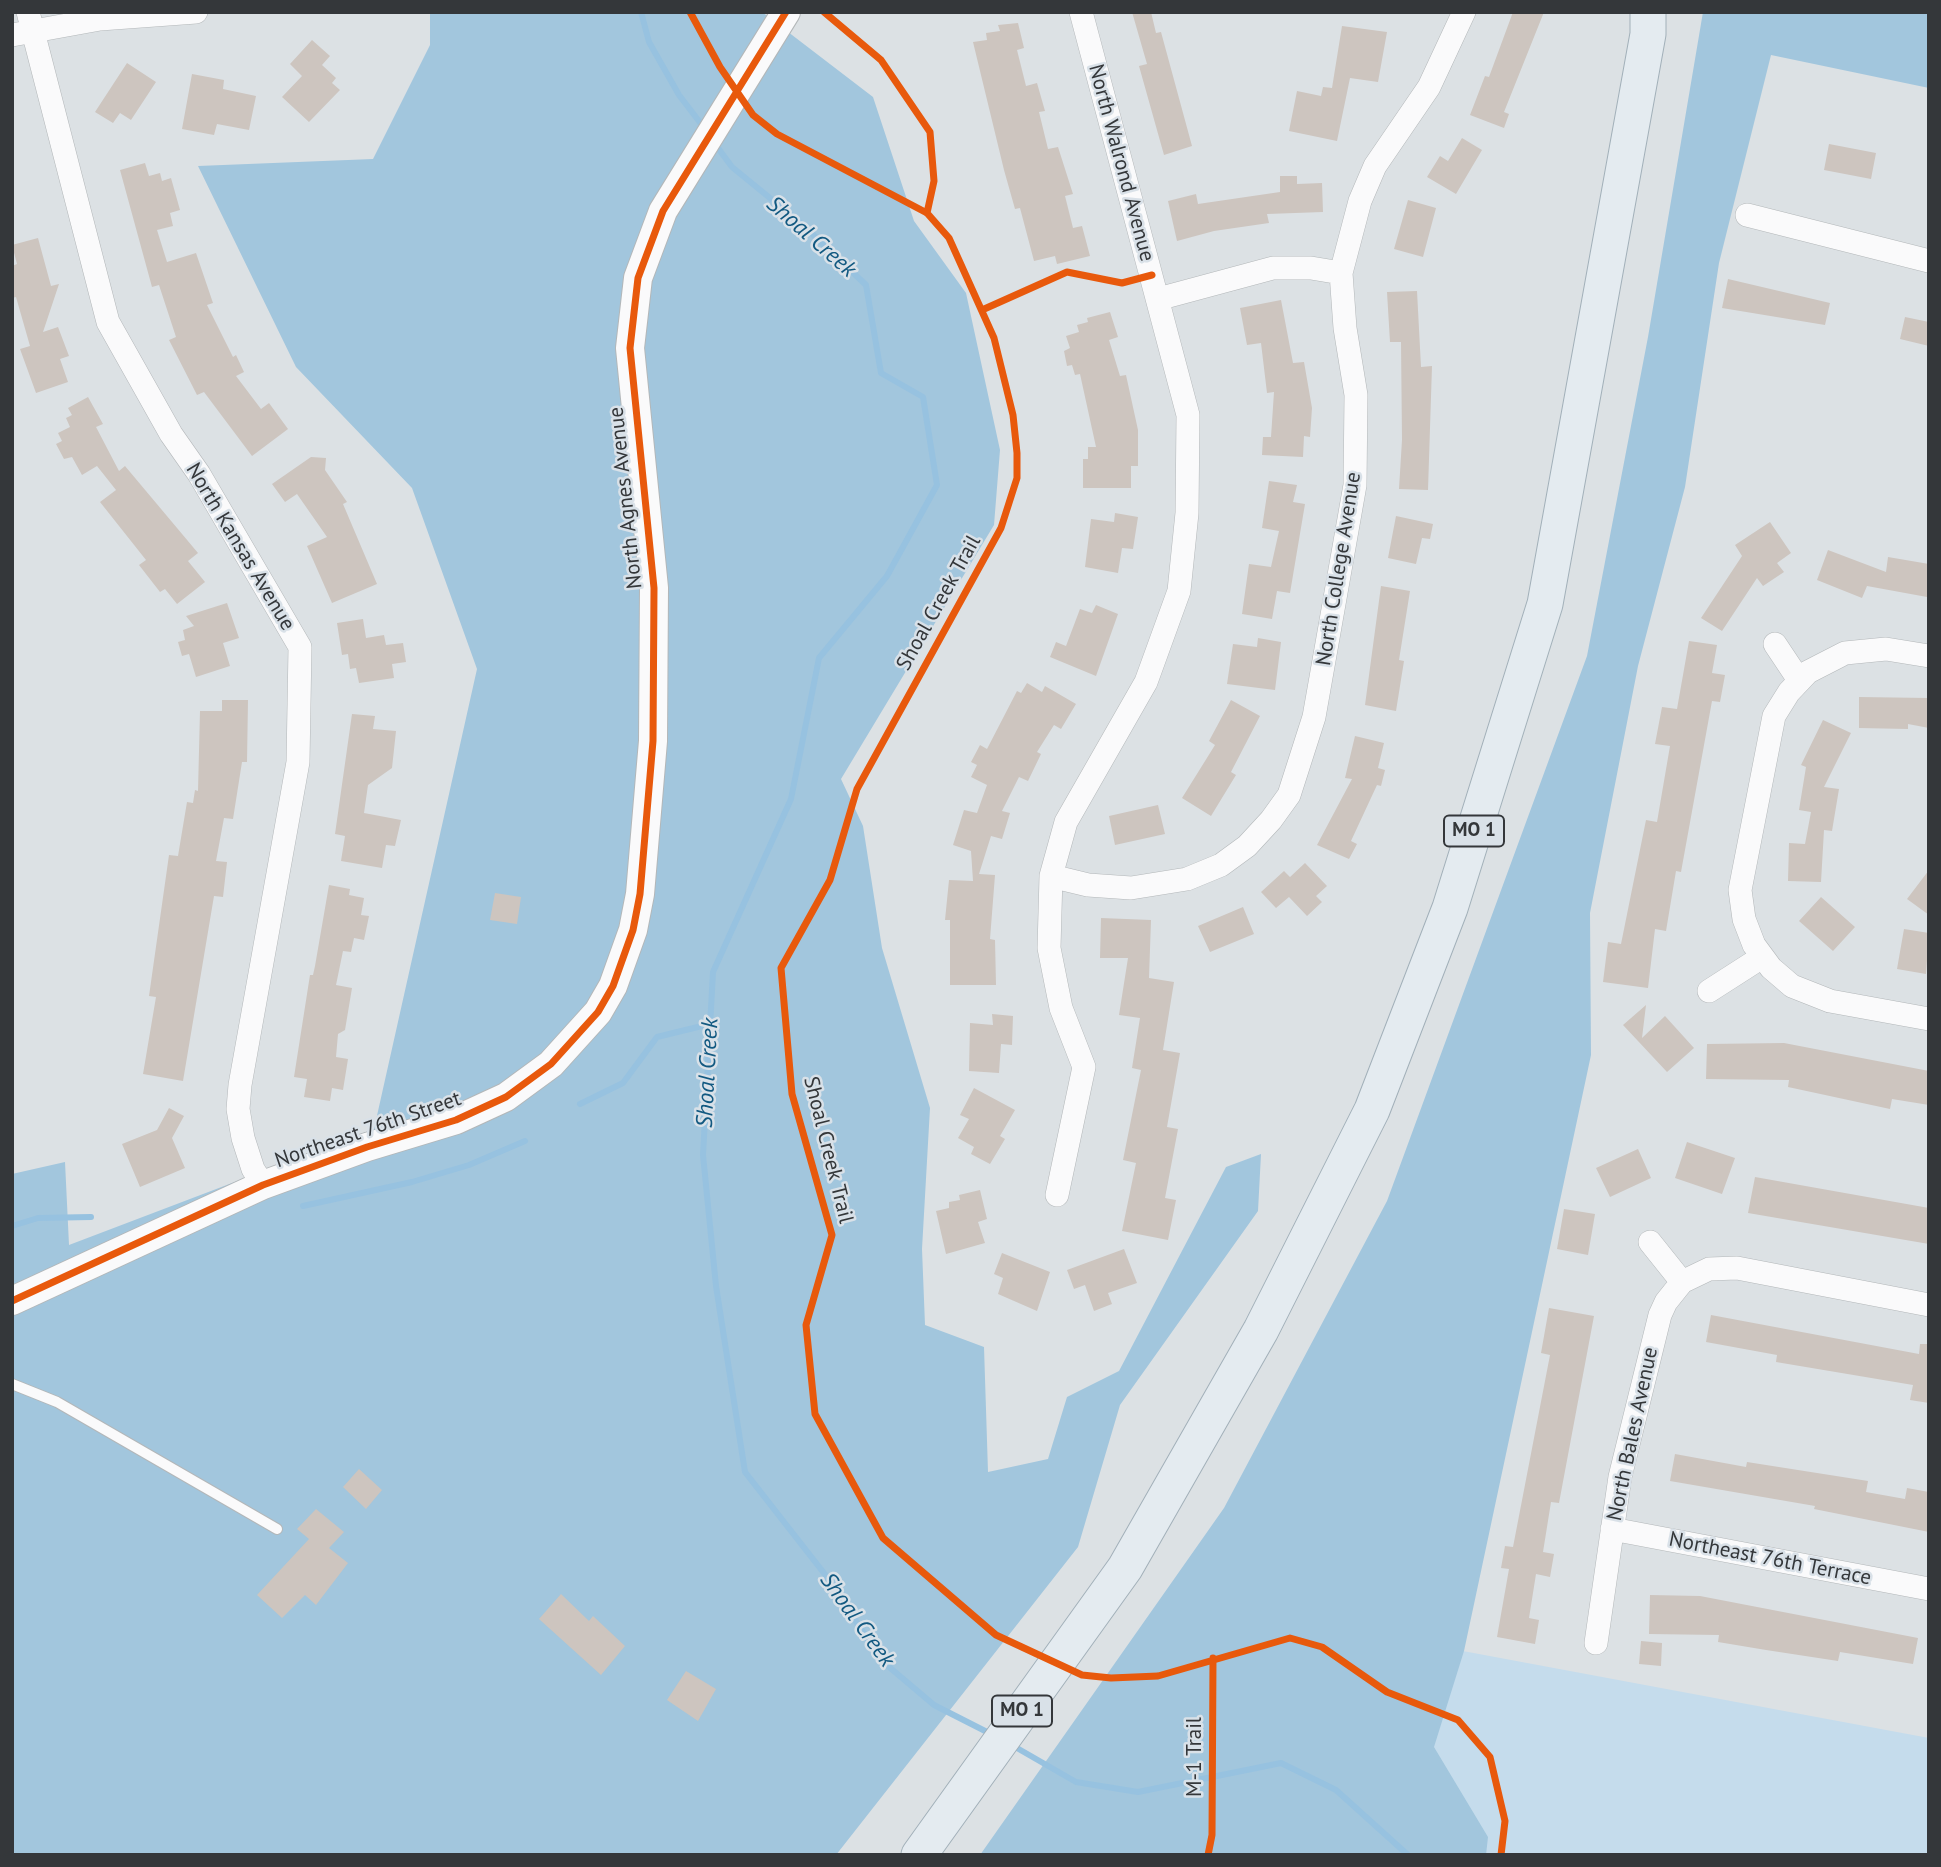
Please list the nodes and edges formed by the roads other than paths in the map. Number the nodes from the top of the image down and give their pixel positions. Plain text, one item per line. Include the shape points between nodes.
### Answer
1 (196, 12) edge
2 (1081, 12) edge
3 (1464, 12) edge
4 (782, 19) edge
5 (1651, 19) edge
6 (24, 26) edge
7 (1747, 215) dead end
8 (1929, 261) edge
9 (1341, 273) junction
10 (1158, 299) junction
11 (1775, 644) dead end
12 (1929, 656) edge
13 (1799, 680) junction
14 (1051, 876) junction
15 (1762, 957) junction
16 (1709, 991) dead end
17 (598, 1012) joint
18 (1929, 1019) edge
19 (263, 1185) junction
20 (1057, 1195) dead end
21 (1650, 1242) dead end
22 (1682, 1282) junction
23 (12, 1301) edge
24 (1929, 1305) edge
25 (12, 1384) edge
26 (277, 1530) dead end
27 (1612, 1530) junction
28 (1929, 1589) edge
29 (1596, 1643) dead end
30 (919, 1855) edge

1 - 6 street
2 - 10 street, North Walrond Avenue
3 - 9 street, North College Avenue via 1429,88 1375,166 1357,211
4 - 17 street, North Agnes Avenue via 663,211 638,278 629,348 654,588 653,741 633,930 613,986
5 - 30 main road, MO 1 via 1545,604 1450,908 1371,1110 1261,1330 1125,1568
6 - 19 street, North Kansas Avenue via 108,322 300,648 298,762 238,1109 253,1169
7 - 8 street
9 - 10 street via 1273,268
9 - 14 street, North College Avenue via 1356,396 1355,485 1314,718 1289,794 1247,846 1221,865 1187,879 1131,888
10 - 14 street, North Walrond Avenue via 1188,415 1187,513 1179,591 1146,682 1066,822
11 - 13 street
12 - 13 street via 1886,649 1845,653
13 - 15 street via 1774,716 1740,890 1744,919
14 - 20 street, North Walrond Avenue via 1049,948 1061,1008 1084,1066
15 - 16 street
15 - 18 street via 1792,986 1817,998
17 - 19 street, Northeast 76th Street via 551,1064 506,1097 456,1120
19 - 23 street, Northeast 76th Street
21 - 22 street
22 - 24 street via 1709,1269 1737,1268
22 - 27 street, North Bales Avenue via 1660,1315 1620,1477
25 - 26 lane via 57,1402
27 - 28 street, Northeast 76th Terrace
27 - 29 street, North Bales Avenue

